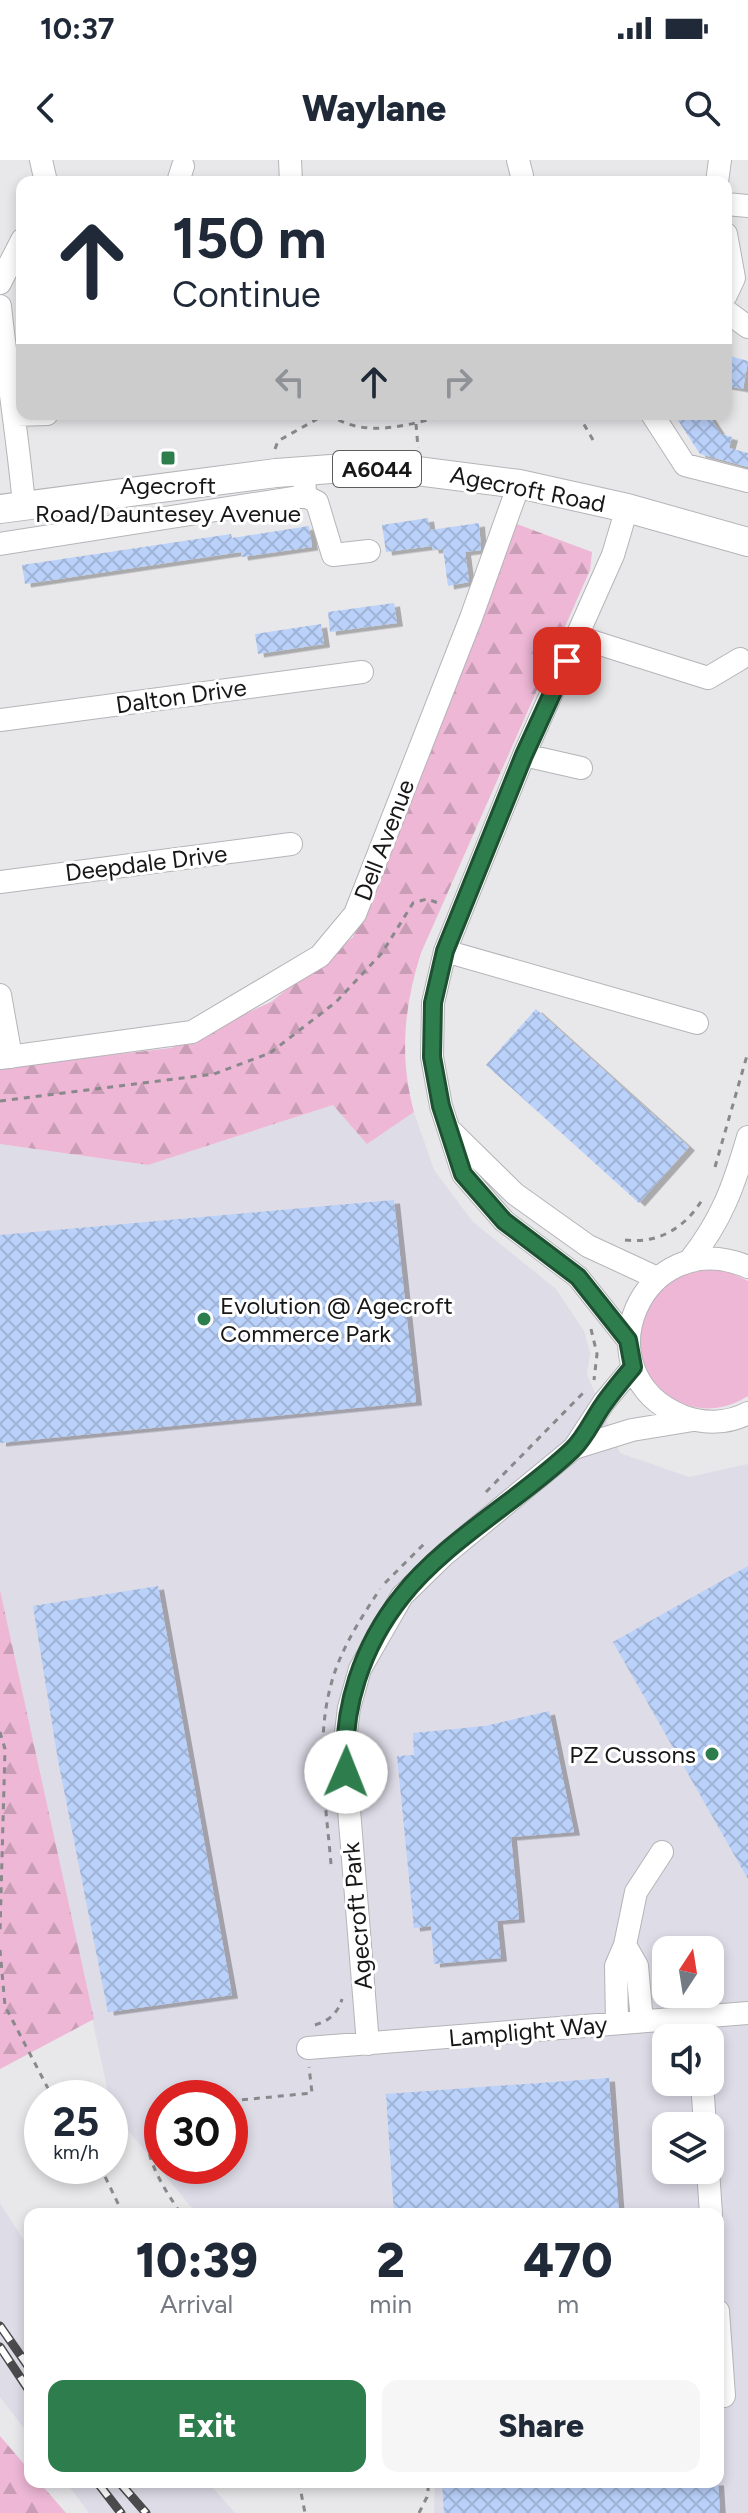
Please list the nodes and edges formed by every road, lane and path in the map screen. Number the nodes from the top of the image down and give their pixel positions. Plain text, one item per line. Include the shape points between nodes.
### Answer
1 (16, 252) edge
2 (0, 283) edge
3 (0, 306) edge
4 (16, 415) joint
5 (317, 420) edge
6 (342, 420) edge
7 (430, 420) edge
8 (581, 420) edge
9 (656, 420) edge
10 (593, 440) dead end
11 (276, 473) junction
12 (748, 481) edge
13 (305, 483) junction
14 (519, 484) junction
15 (12, 507) edge
16 (627, 508) junction
17 (748, 542) edge
18 (0, 544) edge
19 (369, 551) dead end
20 (578, 637) junction
21 (740, 659) dead end
22 (362, 672) dead end
23 (0, 720) edge
24 (524, 755) junction
25 (581, 768) dead end
26 (291, 844) dead end
27 (0, 882) edge
28 (444, 905) dead end
29 (445, 951) junction
30 (0, 995) edge
31 (697, 1023) dead end
32 (5, 1058) edge
33 (0, 1101) edge
34 (448, 1129) junction
35 (748, 1137) edge
36 (690, 1260) junction
37 (748, 1267) edge
38 (657, 1278) junction
39 (628, 1340) junction
40 (633, 1367) junction
41 (748, 1413) edge
42 (693, 1420) junction
43 (574, 1448) junction
44 (0, 1732) edge
45 (662, 1852) dead end
46 (0, 1931) edge
47 (625, 1945) junction
48 (0, 1950) edge
49 (0, 1986) edge
50 (4, 1992) junction
51 (748, 2013) edge
52 (642, 2021) junction
53 (617, 2023) junction
54 (666, 2024) edge
55 (711, 2024) edge
56 (368, 2044) junction
57 (308, 2048) joint
58 (44, 2080) edge
59 (248, 2099) edge
60 (109, 2184) edge
61 (162, 2184) edge
62 (709, 2184) edge
63 (120, 2208) edge
64 (177, 2208) edge
65 (711, 2208) edge
66 (300, 2488) edge
67 (428, 2488) edge
68 (305, 2513) edge
69 (419, 2513) edge

1 - 2 street
3 - 4 street
4 - 15 street
5 - 11 path via 275,445
6 - 7 path via 386,429
8 - 10 path
9 - 12 street via 685,465
11 - 13 main road, Agecroft Road / A6044
11 - 15 main road, Agecroft Road / A6044
13 - 14 main road, Agecroft Road / A6044 via 345,468
13 - 18 street, Agecroft Road
13 - 19 street via 317,502 333,555
14 - 16 main road, Agecroft Road / A6044
14 - 32 street, Dell Avenue via 355,914 320,956 192,1032
16 - 17 main road, Agecroft Road / A6044
16 - 20 street
20 - 21 street via 708,678
20 - 24 street
22 - 23 street, Dalton Drive
24 - 25 street
24 - 29 street
26 - 27 street, Deepdale Drive
28 - 33 path via 427,899 413,903 382,953 336,1002 270,1053 214,1074
29 - 31 street
29 - 34 street via 431,1030 435,1082
30 - 32 street
34 - 38 street via 515,1194 588,1246
34 - 39 street via 463,1174 504,1221 578,1277
35 - 36 street via 724,1209
36 - 37 street via 712,1258
36 - 38 street
38 - 39 street via 642,1295
39 - 40 street
40 - 42 street via 667,1410
40 - 43 street
41 - 42 street via 719,1422
42 - 43 street via 632,1430
43 - 56 street, Agecroft Park via 402,1596 360,1669 344,1748
44 - 46 path via 5,1749
45 - 47 street via 636,1892
47 - 52 street via 637,1966
47 - 53 street via 616,1966
48 - 50 path
49 - 50 path
50 - 58 path via 5,2006
51 - 55 street, Lamplight Way
52 - 53 street, Lamplight Way
52 - 54 street, Lamplight Way
53 - 56 street, Lamplight Way
56 - 57 street, Lamplight Way
57 - 59 path via 312,2093
60 - 63 path
61 - 64 path
62 - 65 street
66 - 68 path
67 - 69 path

